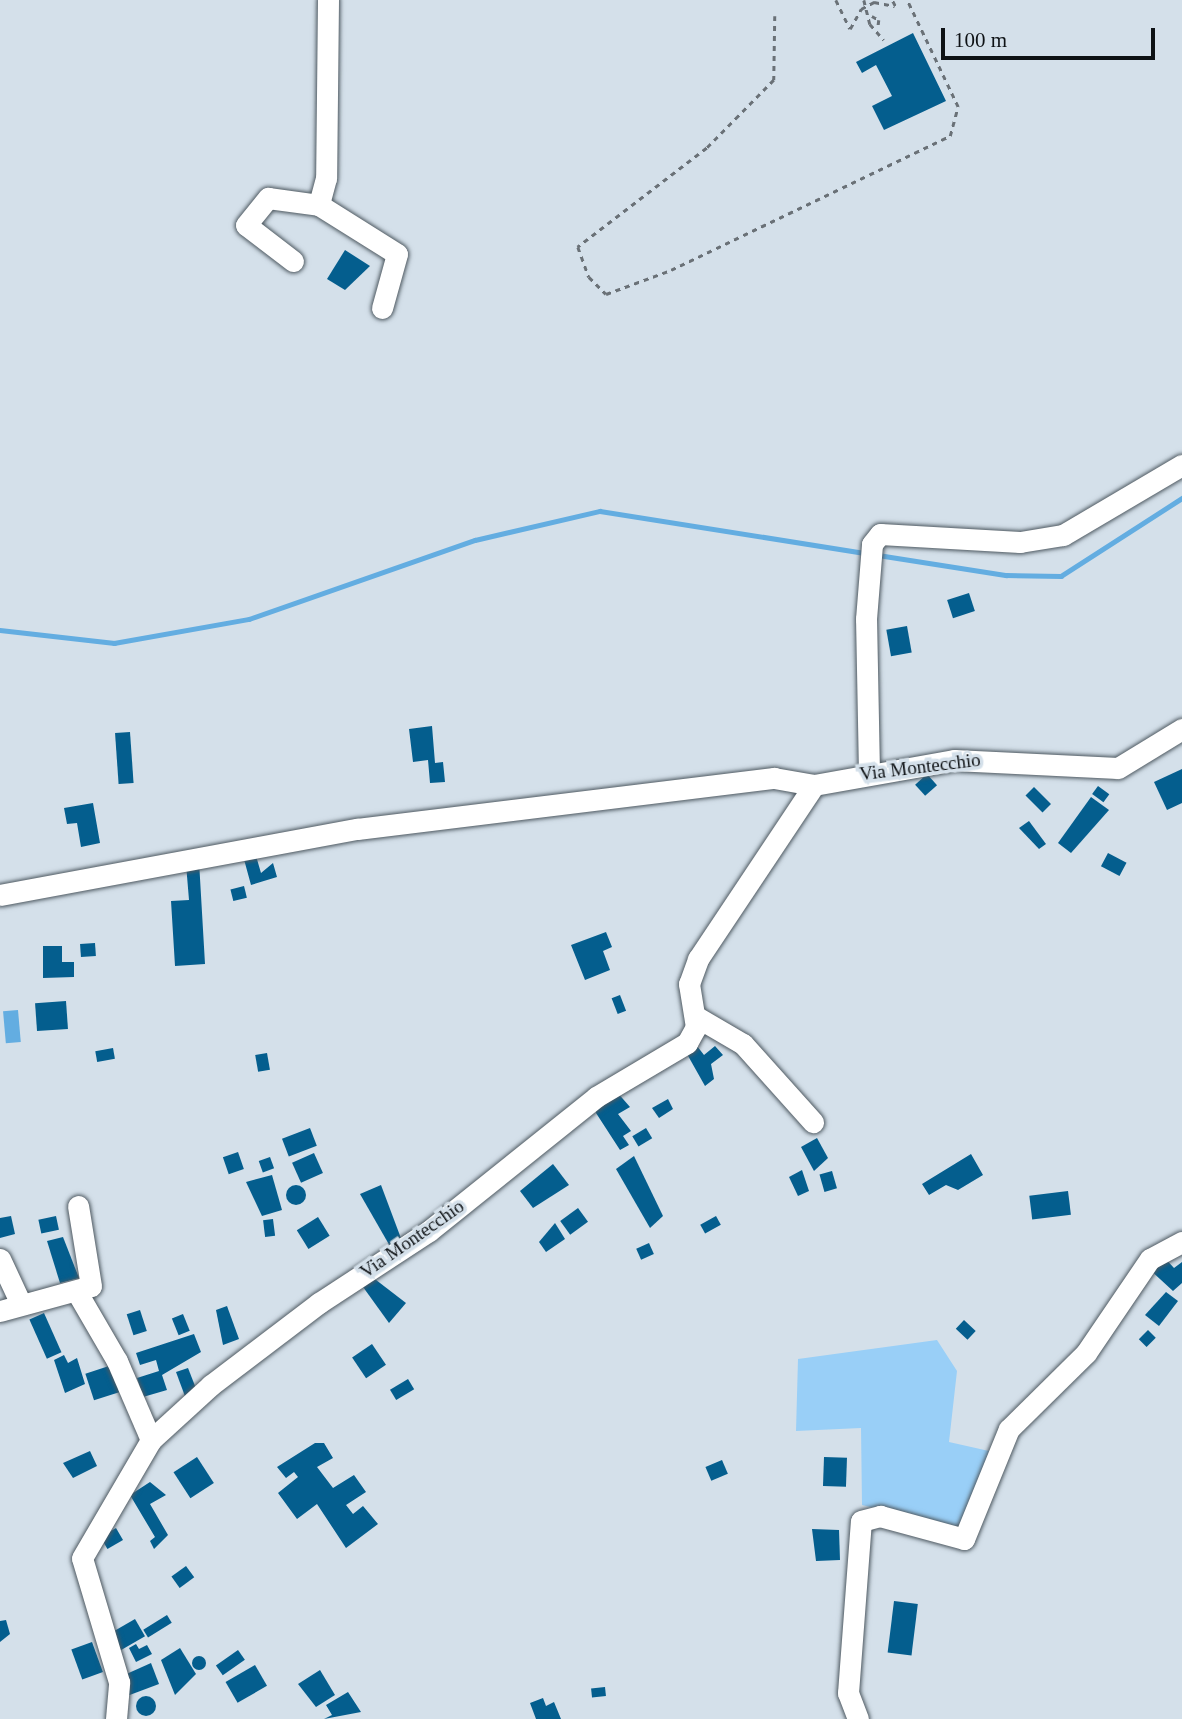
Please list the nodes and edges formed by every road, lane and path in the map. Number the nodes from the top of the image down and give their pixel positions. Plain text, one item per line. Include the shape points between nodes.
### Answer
1 (328, 0) edge
2 (836, 0) edge
3 (864, 0) edge
4 (892, 0) edge
5 (907, 0) edge
6 (867, 6) junction
7 (775, 16) dead end
8 (872, 16) junction
9 (878, 28) junction
10 (884, 40) dead end
11 (318, 205) junction
12 (293, 261) dead end
13 (382, 308) dead end
14 (1182, 465) edge
15 (1182, 729) edge
16 (869, 773) junction
17 (814, 785) junction
18 (0, 895) edge
19 (695, 1016) junction
20 (813, 1122) dead end
21 (78, 1206) dead end
22 (1182, 1241) edge
23 (0, 1259) edge
24 (78, 1294) junction
25 (21, 1304) junction
26 (0, 1311) edge
27 (151, 1440) junction
28 (116, 1719) edge
29 (858, 1719) edge

1 - 11 street via 326,178
2 - 6 path via 850,29
3 - 6 path
4 - 6 path via 895,6
5 - 7 path via 958,107 950,136 650,280 606,294 589,277 578,247 707,148 774,80
6 - 8 path
8 - 9 path via 879,20
8 - 9 path via 870,24
9 - 10 path
11 - 12 street via 268,198 246,225
11 - 13 street via 397,254
14 - 16 street via 1063,535 1020,542 886,532 872,544 868,581
15 - 16 street, Via Montecchio via 1118,768 1070,770 998,758
16 - 17 street, Via Montecchio
17 - 18 street, Via Montecchio via 775,778 357,830
17 - 19 street via 698,959 690,984
19 - 20 street via 743,1044
19 - 27 street, Via Montecchio via 692,1035 677,1051 596,1097 429,1231 233,1369
21 - 24 street via 94,1281
22 - 29 street via 1150,1259 1086,1353 1009,1429 970,1533 953,1539 880,1516 860,1521 848,1693
23 - 25 street
24 - 25 street
24 - 27 street via 117,1361
25 - 26 street
27 - 28 street, Via Montecchio via 82,1558 119,1682

